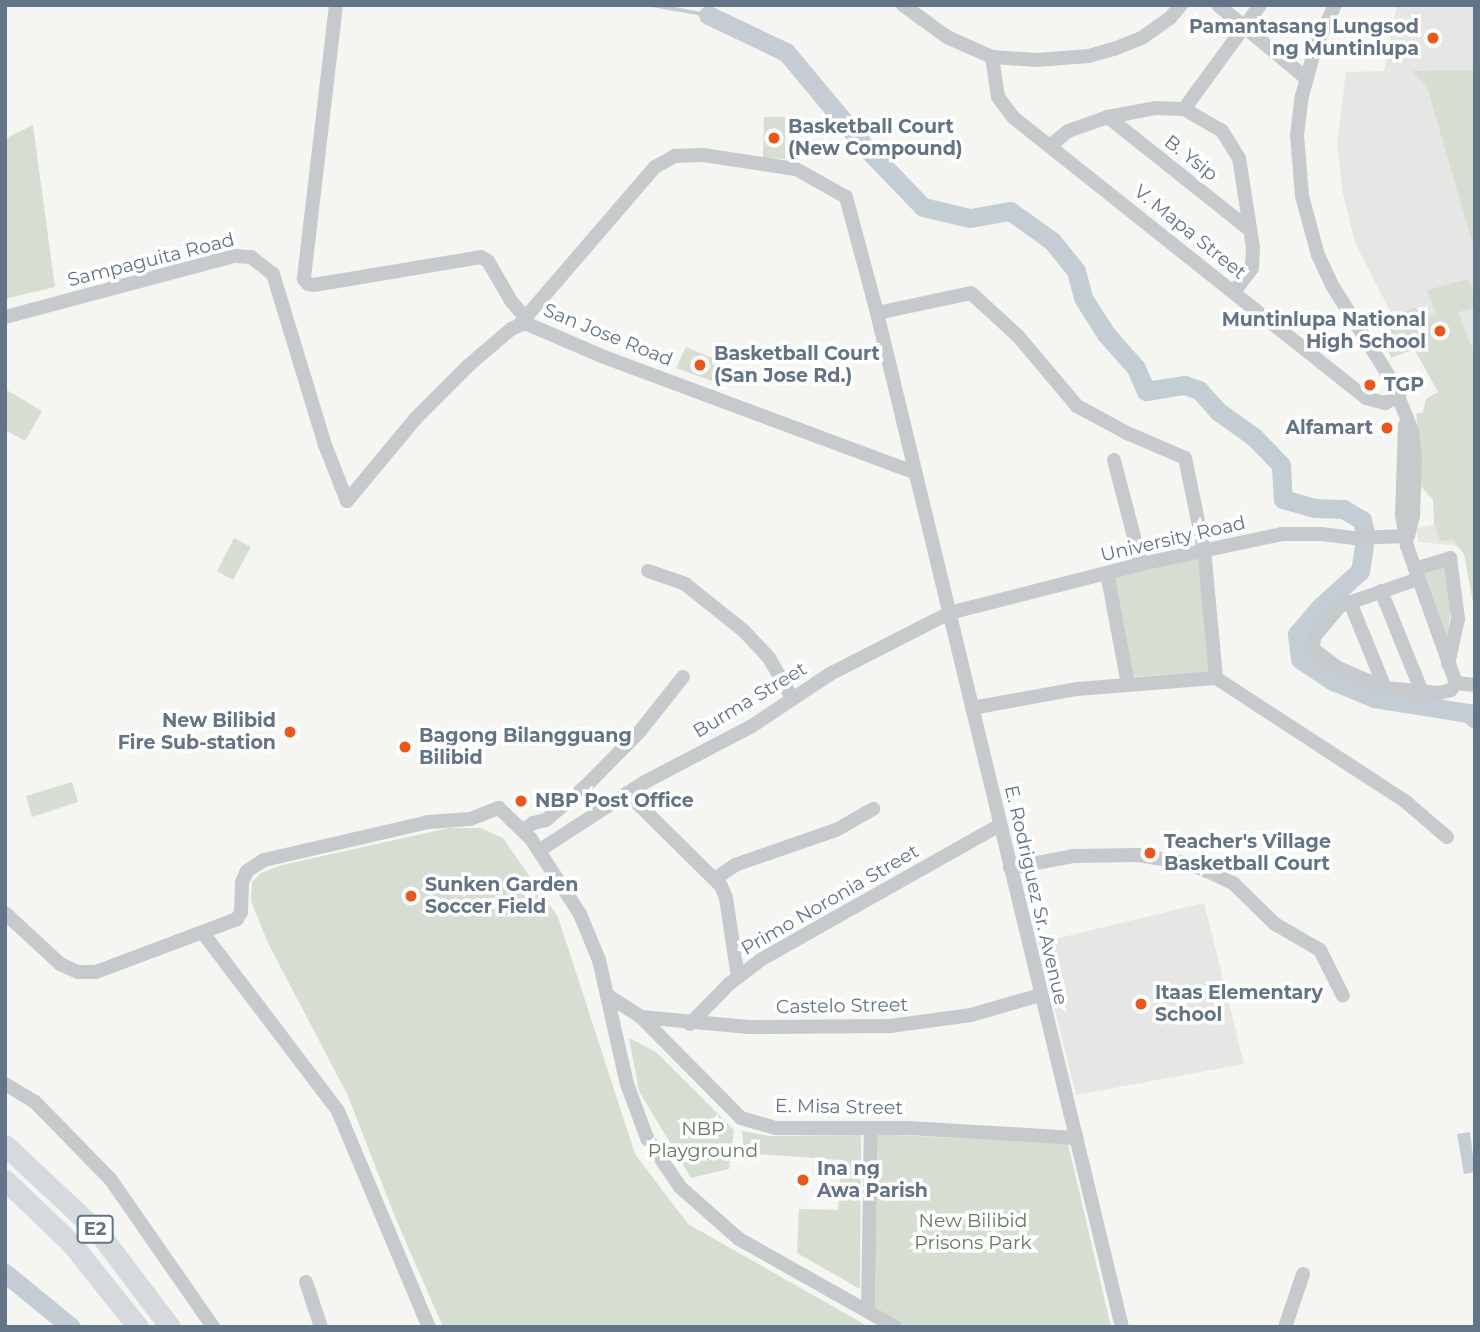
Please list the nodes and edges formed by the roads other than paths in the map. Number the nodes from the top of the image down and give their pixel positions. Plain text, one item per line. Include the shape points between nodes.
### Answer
1 (336, 5) edge
2 (903, 5) edge
3 (1181, 5) edge
4 (1218, 5) edge
5 (1260, 5) edge
6 (1335, 5) edge
7 (1244, 27) junction
8 (992, 57) junction
9 (1306, 78) junction
10 (1184, 109) junction
11 (1108, 117) junction
12 (1051, 145) junction
13 (1250, 230) junction
14 (1234, 292) junction
15 (877, 313) junction
16 (5, 317) edge
17 (523, 321) junction
18 (1399, 396) junction
19 (1114, 460) dead end
20 (913, 472) junction
21 (347, 501) joint
22 (1407, 536) junction
23 (1204, 550) junction
24 (1141, 564) junction
25 (648, 570) dead end
26 (1107, 573) junction
27 (1417, 574) junction
28 (1381, 592) junction
29 (1350, 602) junction
30 (949, 613) junction
31 (1448, 664) junction
32 (683, 677) dead end
33 (1216, 678) junction
34 (1456, 683) junction
35 (1128, 684) junction
36 (1475, 685) edge
37 (1385, 688) junction
38 (1422, 692) junction
39 (792, 698) junction
40 (972, 708) junction
41 (627, 793) junction
42 (873, 809) dead end
43 (1000, 825) junction
44 (523, 830) junction
45 (1447, 836) dead end
46 (540, 850) junction
47 (1010, 868) junction
48 (716, 878) junction
49 (5, 913) edge
50 (203, 933) junction
51 (738, 977) junction
52 (607, 995) junction
53 (1040, 995) junction
54 (1343, 996) dead end
55 (641, 1017) junction
56 (690, 1024) junction
57 (5, 1084) edge
58 (871, 1128) junction
59 (1077, 1138) junction
60 (5, 1145) edge
61 (5, 1180) edge
62 (1304, 1274) dead end
63 (306, 1282) dead end
64 (869, 1311) junction
65 (138, 1327) edge
66 (170, 1327) edge
67 (213, 1327) edge
68 (321, 1327) edge
69 (429, 1327) edge
70 (895, 1327) edge
71 (1122, 1327) edge
72 (1285, 1327) edge

1 - 17 street via 304,279 314,285 481,257 488,261
2 - 8 street via 947,37
3 - 8 street via 1143,37 1114,50 1062,60
4 - 7 street
5 - 7 street
6 - 9 street
7 - 9 street
7 - 10 street
8 - 12 street, V. Mapa Street via 994,81 1005,108
9 - 18 street via 1297,135 1306,217 1332,285
10 - 11 street via 1154,108
10 - 13 street via 1222,131 1239,158
11 - 12 street via 1068,131
11 - 13 street, B. Ysip
12 - 14 street, V. Mapa Street
13 - 14 street via 1252,268
14 - 18 street, V. Mapa Street via 1366,398 1385,403
15 - 17 street, E. Rodriguez Sr. Avenue via 849,202 842,193 796,169 704,155 675,156 655,167
15 - 20 street, E. Rodriguez Sr. Avenue
15 - 23 street via 967,293 974,296 1018,336 1071,401 1127,433 1185,458
16 - 21 street, Sampaguita Road via 235,256 251,257 273,274 325,445
17 - 20 street, San Jose Road via 604,357
17 - 21 street, San Jose Road via 469,365 415,419
18 - 22 street via 1415,450 1413,516
19 - 24 street
20 - 30 street, E. Rodriguez Sr. Avenue
22 - 23 street, University Road via 1375,539 1282,534
22 - 27 street
23 - 24 street, University Road
23 - 33 street
24 - 26 street, University Road
25 - 39 street via 685,584 744,631 769,658
26 - 30 street, University Road
26 - 35 street
27 - 28 street
27 - 31 street
27 - 31 street via 1450,558 1458,619
28 - 29 street
28 - 38 street
29 - 37 street
29 - 37 street via 1334,611 1314,637 1313,649 1338,668
30 - 39 street, Burma Street
30 - 40 street, E. Rodriguez Sr. Avenue
31 - 34 street
32 - 44 street via 640,731 586,786 553,816
33 - 35 street
33 - 45 street via 1406,802
34 - 36 street
34 - 38 street via 1446,692
35 - 40 street
37 - 38 street
39 - 41 street, Burma Street via 752,726
40 - 43 street, E. Rodriguez Sr. Avenue
41 - 46 street, Burma Street
41 - 48 street
42 - 48 street via 836,830 735,865
43 - 47 street, E. Rodriguez Sr. Avenue
43 - 51 street, Primo Noronia Street via 815,928
44 - 46 street
44 - 50 street via 499,808 470,819 428,822 264,860 247,871 237,919
46 - 52 street via 585,926
47 - 53 street, E. Rodriguez Sr. Avenue
47 - 54 street via 1073,856 1138,855 1207,871 1233,883 1275,924 1320,950
48 - 51 street via 726,898
49 - 50 street via 60,964 86,973
50 - 69 street via 338,1111
51 - 56 street, Primo Noronia Street
52 - 55 street, E. Misa Street
52 - 64 street via 627,1084 643,1127 680,1186 739,1238
53 - 56 street, Castelo Street via 971,1015 890,1026
53 - 59 street, E. Rodriguez Sr. Avenue
55 - 56 street, Castelo Street
55 - 58 street, E. Misa Street via 741,1118 775,1128
57 - 67 street via 35,1102 111,1180
58 - 59 street, E. Misa Street
58 - 64 street
59 - 71 street, E. Rodriguez Sr. Avenue
60 - 66 highway, E2 via 99,1233
61 - 65 highway, E2 via 71,1243
62 - 72 street
63 - 68 street
64 - 70 street

